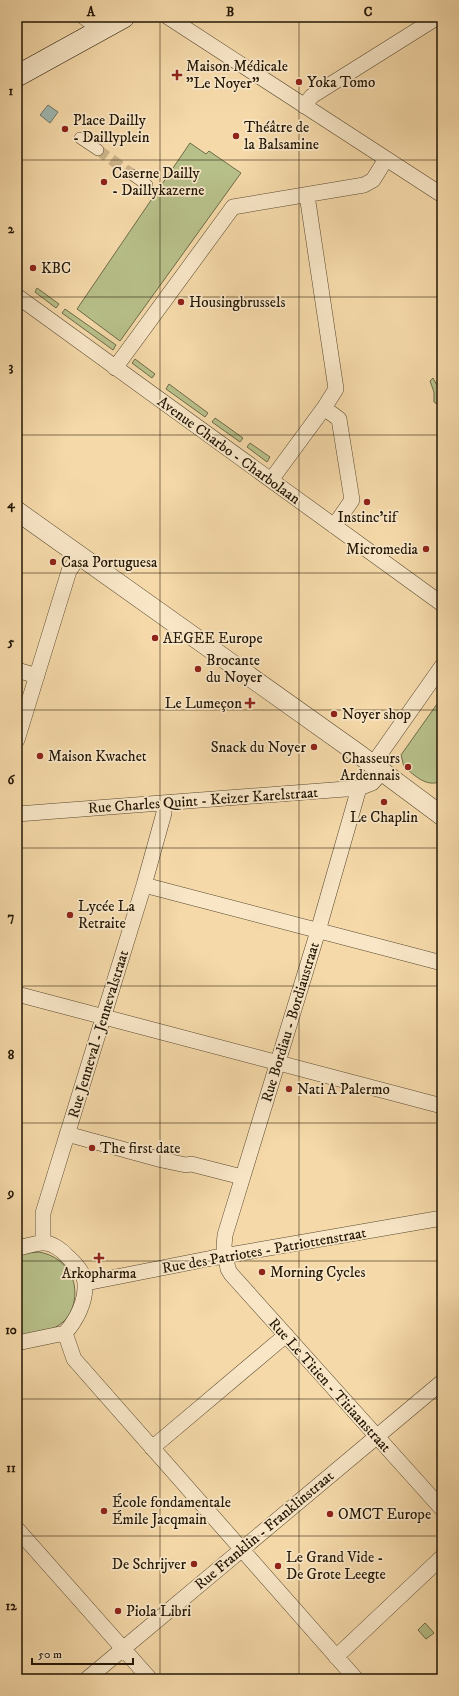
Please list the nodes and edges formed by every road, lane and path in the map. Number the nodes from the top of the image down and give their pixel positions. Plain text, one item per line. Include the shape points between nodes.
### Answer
1 (84, 17) edge
2 (124, 17) edge
3 (168, 17) edge
4 (438, 17) edge
5 (101, 30) junction
6 (17, 76) edge
7 (304, 106) junction
8 (80, 138) dead end
9 (98, 150) tunnel mouth
10 (386, 159) junction
11 (133, 175) tunnel mouth
12 (147, 185) dead end
13 (307, 195) junction
14 (442, 195) edge
15 (17, 296) edge
16 (115, 368) junction
17 (324, 408) junction
18 (271, 480) junction
19 (17, 511) edge
20 (334, 526) junction
21 (80, 555) junction
22 (442, 604) edge
23 (442, 666) edge
24 (17, 670) edge
25 (37, 676) junction
26 (17, 740) edge
27 (378, 768) junction
28 (359, 788) junction
29 (164, 803) junction
30 (17, 814) edge
31 (442, 816) edge
32 (144, 884) junction
33 (318, 931) junction
34 (442, 963) edge
35 (17, 994) edge
36 (104, 1016) junction
37 (278, 1062) junction
38 (442, 1106) edge
39 (68, 1134) junction
40 (242, 1177) junction
41 (442, 1218) edge
42 (43, 1242) junction
43 (17, 1248) edge
44 (226, 1256) junction
45 (86, 1283) junction
46 (65, 1333) junction
47 (286, 1335) junction
48 (17, 1343) edge
49 (442, 1382) edge
50 (377, 1436) junction
51 (152, 1448) junction
52 (442, 1509) edge
53 (17, 1529) edge
54 (242, 1549) junction
55 (442, 1558) edge
56 (123, 1649) junction
57 (336, 1657) junction
58 (87, 1679) edge
59 (150, 1679) edge
60 (356, 1679) edge

1 - 5 street
2 - 5 main road
3 - 7 street
4 - 7 street via 312,96
5 - 6 main road
7 - 10 street
8 - 9 street
10 - 13 street via 369,183
10 - 14 street
11 - 12 street
13 - 16 street via 233,207
13 - 17 street via 337,385
15 - 16 street, Avenue Charbo - Charbolaan
16 - 18 street, Avenue Charbo - Charbolaan
17 - 18 street
17 - 20 street via 339,419 352,500
18 - 20 street, Avenue Charbo - Charbolaan
19 - 21 street
20 - 22 street, Avenue Charbo - Charbolaan
21 - 25 street via 69,571
21 - 27 street
23 - 27 street, Rue Charles Quint - Keizer Karelstraat
24 - 25 street
25 - 26 street
27 - 28 street, Rue Charles Quint - Keizer Karelstraat via 372,783
27 - 31 street
28 - 29 street, Rue Charles Quint - Keizer Karelstraat
28 - 33 street, Rue Bordiau - Bordiaustraat
29 - 30 street, Rue Charles Quint - Keizer Karelstraat
29 - 32 street, Rue Jenneval - Jennevalstraat via 164,813
32 - 33 street
32 - 36 street, Rue Jenneval - Jennevalstraat
33 - 34 street
33 - 37 street, Rue Bordiau - Bordiaustraat
35 - 36 street
36 - 37 street
36 - 39 street, Rue Jenneval - Jennevalstraat
37 - 38 street
37 - 40 street, Rue Bordiau - Bordiaustraat
39 - 40 street via 162,1160 191,1164
39 - 42 street, Rue Jenneval - Jennevalstraat via 43,1213
40 - 44 street, Rue Bordiau - Bordiaustraat via 225,1235
41 - 44 street, Rue des Patriotes - Patriottenstraat
42 - 43 street
42 - 45 street via 64,1253 79,1268
44 - 45 street, Rue des Patriotes - Patriottenstraat
44 - 47 street, Rue Le Titien - Titiaanstraat via 231,1274
45 - 46 street via 77,1318
46 - 48 street
46 - 51 street via 74,1359
47 - 50 street, Rue Le Titien - Titiaanstraat
47 - 51 street
49 - 50 street, Rue Franklin - Franklinstraat
50 - 52 street, Rue Le Titien - Titiaanstraat
50 - 54 street, Rue Franklin - Franklinstraat
51 - 54 street
53 - 56 street
54 - 56 street, Rue Franklin - Franklinstraat
54 - 57 street
55 - 57 street
56 - 58 street, Rue Franklin - Franklinstraat
56 - 59 street
57 - 60 street

